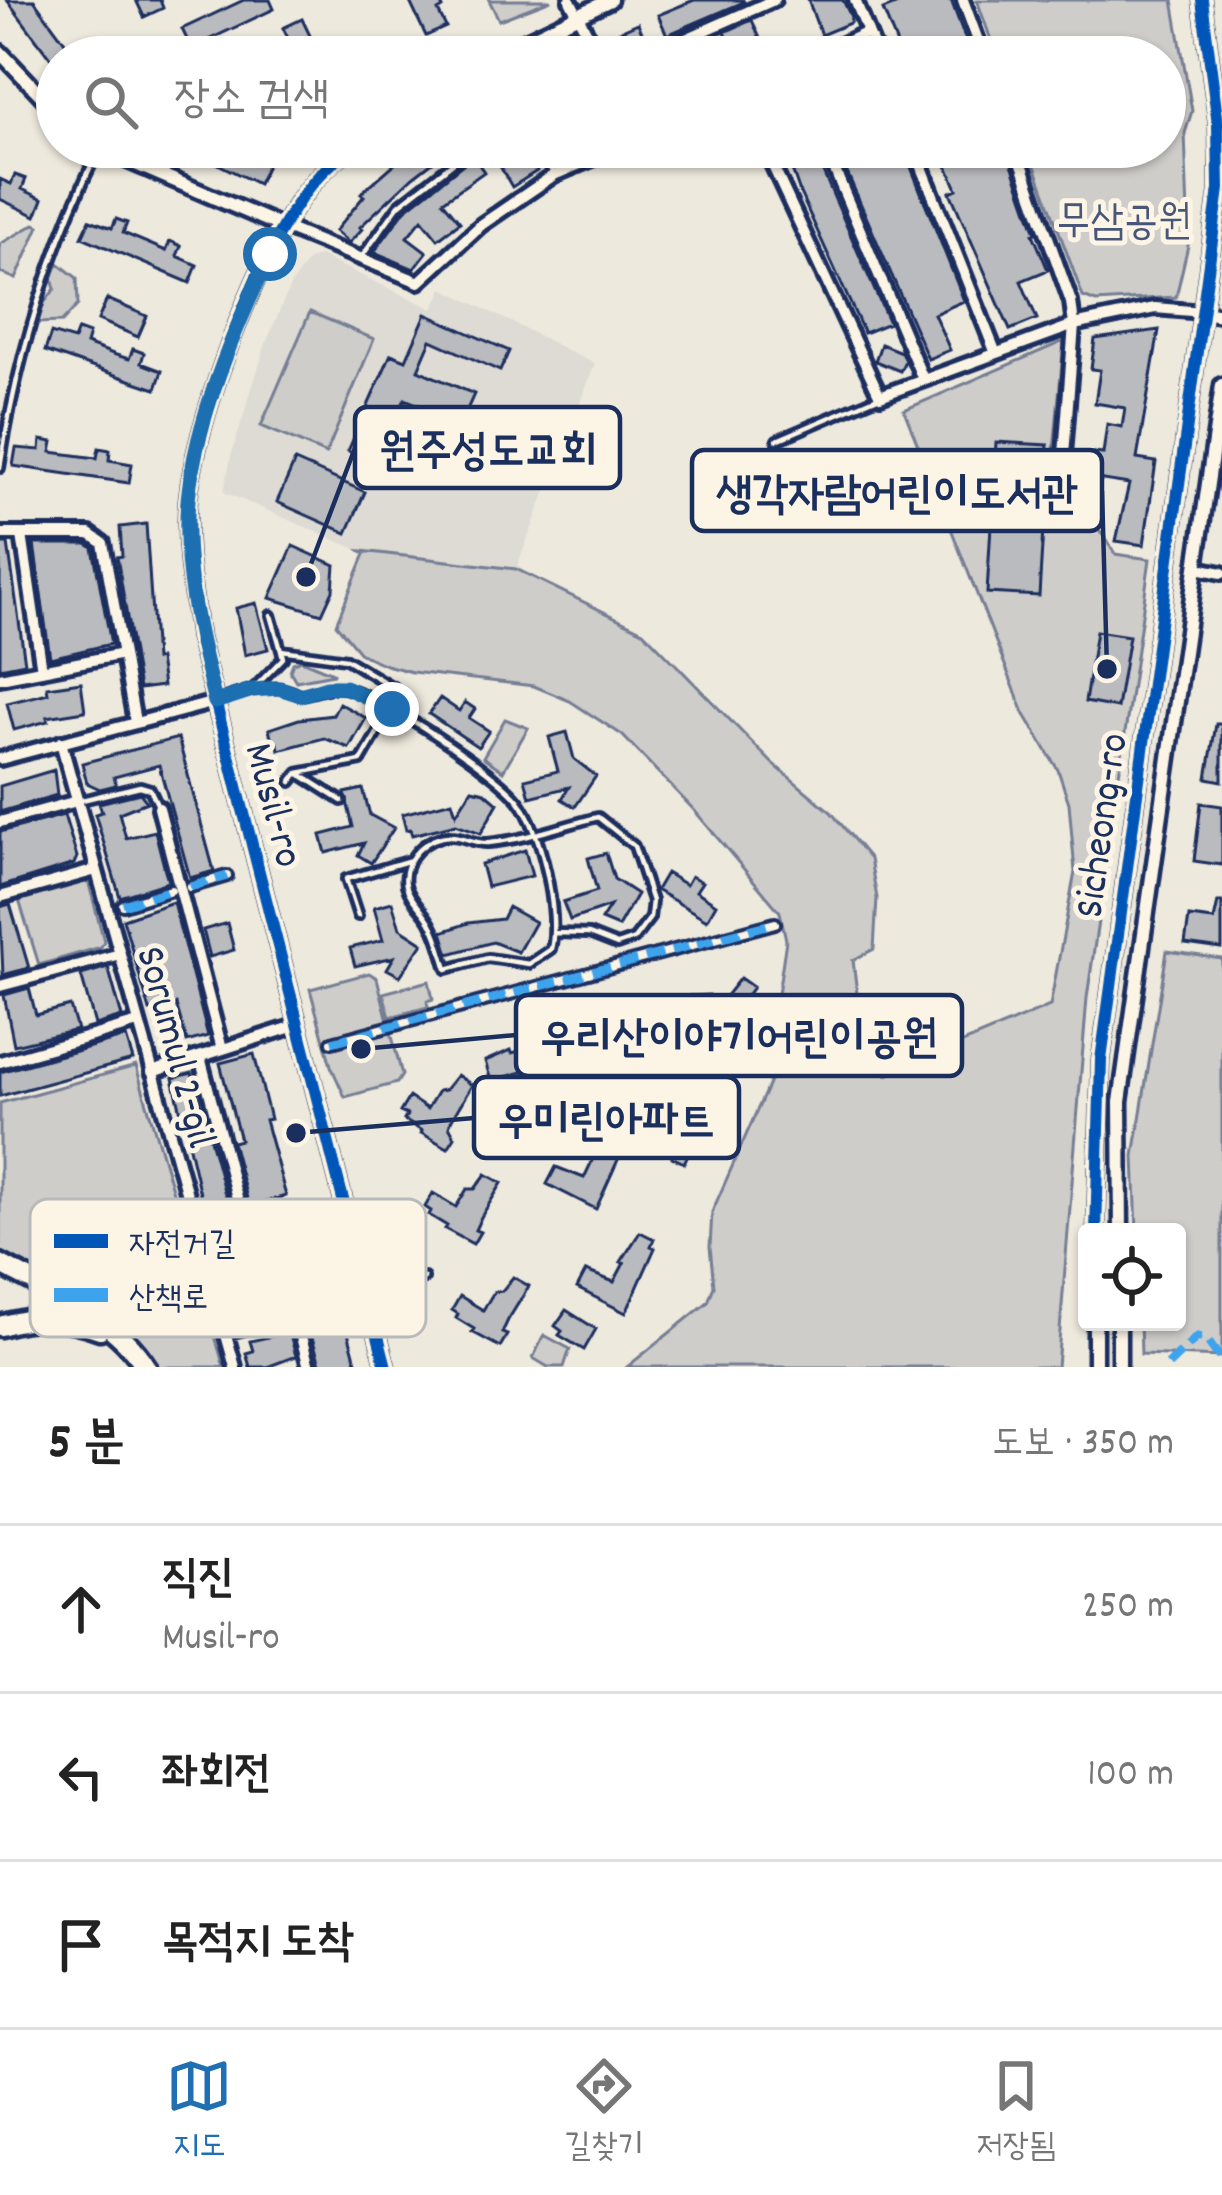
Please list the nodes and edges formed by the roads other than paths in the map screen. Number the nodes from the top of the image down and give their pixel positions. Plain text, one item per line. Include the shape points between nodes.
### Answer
1 (570, 0) edge
2 (610, 0) edge
3 (774, 0) edge
4 (856, 0) edge
5 (963, 0) edge
6 (1202, 0) edge
7 (577, 15) junction
8 (868, 32) junction
9 (534, 36) edge
10 (588, 36) edge
11 (693, 36) edge
12 (859, 36) edge
13 (870, 36) edge
14 (976, 36) edge
15 (0, 52) edge
16 (36, 90) edge
17 (89, 168) edge
18 (145, 168) edge
19 (325, 168) edge
20 (446, 168) edge
21 (550, 168) edge
22 (571, 168) edge
23 (774, 168) edge
24 (834, 168) edge
25 (922, 168) edge
26 (1023, 168) edge
27 (554, 175) junction
28 (283, 227) junction
29 (361, 258) junction
30 (1203, 312) junction
31 (1222, 315) edge
32 (1074, 325) junction
33 (995, 351) junction
34 (923, 379) junction
35 (1222, 385) edge
36 (880, 396) junction
37 (777, 440) dead end
38 (0, 467) edge
39 (1060, 507) dead end
40 (0, 534) edge
41 (22, 535) junction
42 (1197, 568) junction
43 (1222, 573) edge
44 (271, 615) dead end
45 (281, 650) junction
46 (123, 654) junction
47 (42, 670) junction
48 (0, 678) edge
49 (252, 690) junction
50 (215, 702) junction
51 (392, 709) junction
52 (134, 722) junction
53 (61, 742) junction
54 (0, 759) edge
55 (298, 773) junction
56 (291, 782) dead end
57 (77, 801) junction
58 (341, 801) dead end
59 (159, 808) joint
60 (0, 822) edge
61 (538, 832) junction
62 (411, 860) junction
63 (96, 870) junction
64 (227, 876) dead end
65 (190, 887) dead end
66 (171, 890) dead end
67 (0, 897) edge
68 (124, 905) dead end
69 (358, 916) dead end
70 (775, 923) dead end
71 (555, 932) junction
72 (119, 953) junction
73 (0, 986) edge
74 (138, 1023) junction
75 (298, 1025) junction
76 (332, 1042) dead end
77 (222, 1049) junction
78 (200, 1057) junction
79 (0, 1062) edge
80 (152, 1072) junction
81 (188, 1199) edge
82 (237, 1199) edge
83 (343, 1199) edge
84 (1096, 1223) edge
85 (1120, 1223) edge
86 (0, 1264) edge
87 (30, 1281) edge
88 (30, 1318) edge
89 (0, 1326) edge
90 (1095, 1331) edge
91 (1119, 1331) edge
92 (107, 1337) edge
93 (121, 1337) edge
94 (226, 1337) edge
95 (301, 1337) edge
96 (378, 1337) edge
97 (135, 1367) edge
98 (146, 1367) edge
99 (235, 1367) edge
100 (309, 1367) edge
101 (386, 1367) edge
102 (1095, 1367) edge
103 (1119, 1367) edge

1 - 7 street
2 - 7 street
3 - 11 street
4 - 8 street
5 - 14 street
6 - 30 street, Sicheong-ro via 1219,158
7 - 9 street
7 - 10 street
8 - 12 street
8 - 13 street
15 - 16 street
17 - 38 lane via 31,320
18 - 28 street
19 - 28 street, Musil-ro
20 - 29 lane via 399,205
21 - 27 lane
22 - 27 street
23 - 36 street
24 - 34 street
25 - 33 street
26 - 32 street
27 - 29 street via 481,225 419,283
28 - 29 street
28 - 50 street, Musil-ro via 217,386 188,501 190,572
30 - 31 street
30 - 32 street via 1155,308
30 - 84 street, Sicheong-ro via 1104,1039
32 - 33 street
32 - 39 street
33 - 34 street
34 - 36 street
35 - 42 street, Sicheong-ro
36 - 37 lane
40 - 41 street
41 - 46 street via 90,534 103,543
41 - 47 street
42 - 43 street
42 - 85 street, Sicheong-ro via 1120,1102
44 - 45 lane
45 - 49 lane via 284,658
45 - 51 lane via 346,658 396,689
46 - 47 street
46 - 52 street
47 - 48 street
49 - 50 lane
49 - 51 lane via 301,695 345,687
50 - 52 street
50 - 75 street, Musil-ro
51 - 55 lane via 361,760
51 - 61 lane via 517,797
52 - 53 street
53 - 54 street
53 - 57 street, Sorumul 2-gil
55 - 56 lane
55 - 58 lane
57 - 59 lane via 140,787 150,789
57 - 60 street
57 - 63 street, Sorumul 2-gil
59 - 77 street
61 - 62 lane via 484,844 437,838
61 - 71 lane
61 - 71 lane via 598,817 634,846 652,902 638,936 623,943
62 - 69 lane via 346,880
62 - 71 lane via 408,891 434,928 447,969 488,958 529,964 551,949
63 - 67 street
63 - 72 street, Sorumul 2-gil
64 - 65 street
66 - 68 street
70 - 76 street
72 - 73 street
72 - 74 street, Sorumul 2-gil
74 - 79 street
74 - 80 street, Sorumul 2-gil
75 - 77 street
75 - 83 street, Musil-ro
77 - 78 street
78 - 80 street
78 - 82 street
80 - 81 street, Sorumul 2-gil
86 - 87 highway
88 - 89 highway
90 - 102 street
91 - 103 street
92 - 97 highway
93 - 98 highway
94 - 99 street, Sorumul 2-gil
95 - 100 street
96 - 101 street, Musil-ro

